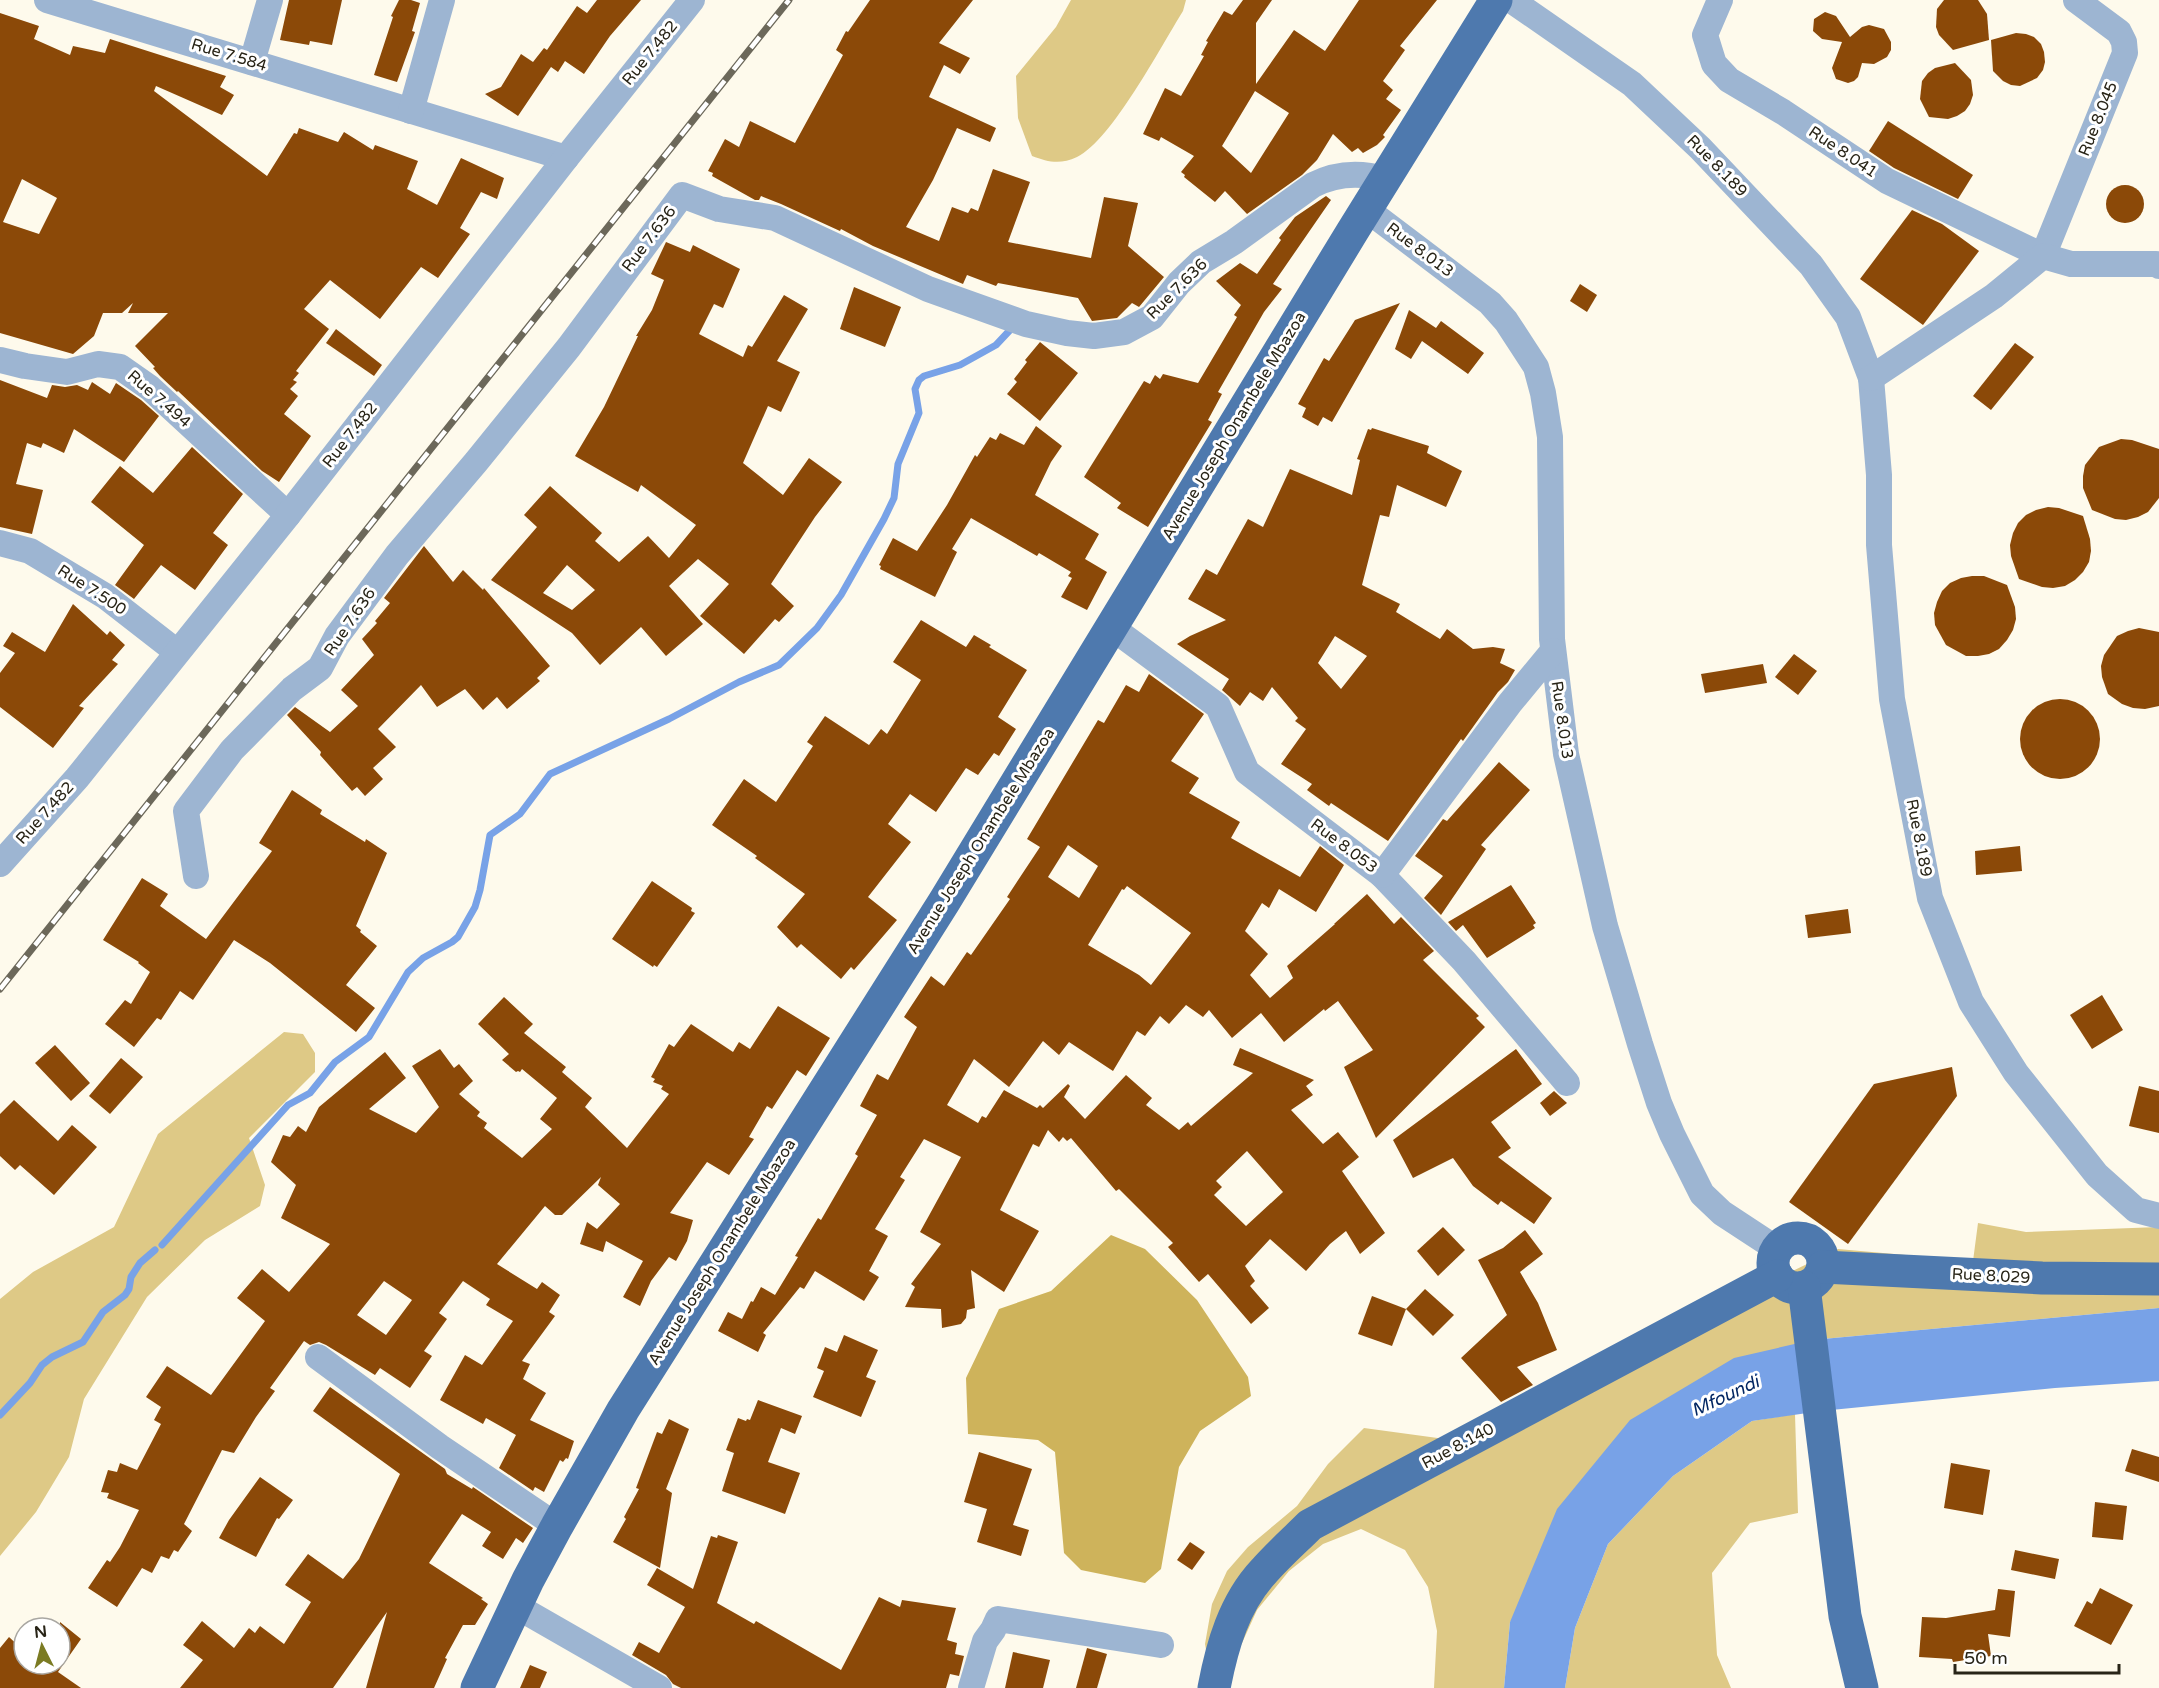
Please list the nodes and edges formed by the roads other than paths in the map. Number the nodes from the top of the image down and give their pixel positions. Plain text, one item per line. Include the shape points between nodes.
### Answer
1 (47, 0) edge
2 (270, 0) edge
3 (442, 0) edge
4 (692, 0) edge
5 (1496, 0) edge
6 (1511, 0) edge
7 (1720, 0) edge
8 (2076, 0) edge
9 (252, 62) junction
10 (411, 111) junction
11 (566, 158) junction
12 (1384, 179) junction
13 (1366, 209) junction
14 (2043, 255) junction
15 (2159, 266) edge
16 (0, 360) edge
17 (1871, 378) junction
18 (288, 515) junction
19 (0, 543) edge
20 (1111, 627) junction
21 (1553, 651) junction
22 (177, 652) junction
23 (0, 864) edge
24 (1382, 875) junction
25 (196, 876) dead end
26 (1567, 1083) dead end
27 (2159, 1216) edge
28 (1795, 1270) junction
29 (2159, 1279) edge
30 (318, 1356) dead end
31 (556, 1526) junction
32 (516, 1606) junction
33 (1161, 1645) dead end
34 (477, 1688) edge
35 (659, 1688) edge
36 (971, 1688) edge
37 (1214, 1688) edge
38 (1862, 1688) edge

1 - 9 street, Rue 7.584
2 - 9 street
3 - 10 street
4 - 11 street, Rue 7.482
5 - 12 main road, Avenue Joseph Onambele Mbazoa
6 - 17 street, Rue 8.189 via 1632,84 1700,148 1811,265 1848,317
7 - 14 street, Rue 8.041 via 1705,34 1714,64 1729,80 1887,181
8 - 14 street, Rue 8.045 via 2119,32 2125,53
9 - 10 street, Rue 7.584
10 - 11 street, Rue 7.584
11 - 18 street, Rue 7.482
12 - 13 main road, Avenue Joseph Onambele Mbazoa
12 - 25 street, Rue 7.636 via 1367,174 1324,179 1201,262 1152,317 1124,332 1094,336 1026,324 928,289 775,218 719,209 682,195 569,347 397,555 337,636 320,668 292,689 232,750 186,812
13 - 20 main road, Avenue Joseph Onambele Mbazoa
13 - 21 street, Rue 8.013 via 1490,303 1536,368 1550,437
14 - 15 street via 2071,264
14 - 17 street via 1994,296
16 - 18 street, Rue 7.494 via 68,372 98,364 120,367 150,388
17 - 27 street, Rue 8.189 via 1892,699 1930,898 1971,1002 2016,1073 2097,1175 2136,1210
18 - 22 street, Rue 7.482
19 - 22 street, Rue 7.500 via 30,551 105,596
20 - 24 street, Rue 8.053 via 1218,706 1247,772
20 - 31 main road, Avenue Joseph Onambele Mbazoa via 944,902 623,1410
21 - 24 street
21 - 28 street, Rue 8.013 via 1566,754 1585,845 1605,926 1659,1103 1702,1194
22 - 23 street, Rue 7.482 via 77,778
24 - 26 street, Rue 8.053 via 1464,961
28 - 29 main road, Rue 8.029
28 - 37 main road, Rue 8.140 via 1310,1526 1262,1572 1242,1603 1230,1626
28 - 38 main road via 1812,1340 1845,1616
30 - 31 street via 440,1448
31 - 32 main road, Avenue Joseph Onambele Mbazoa
32 - 34 main road, Avenue Joseph Onambele Mbazoa
32 - 35 street
33 - 36 street via 998,1619 985,1641

